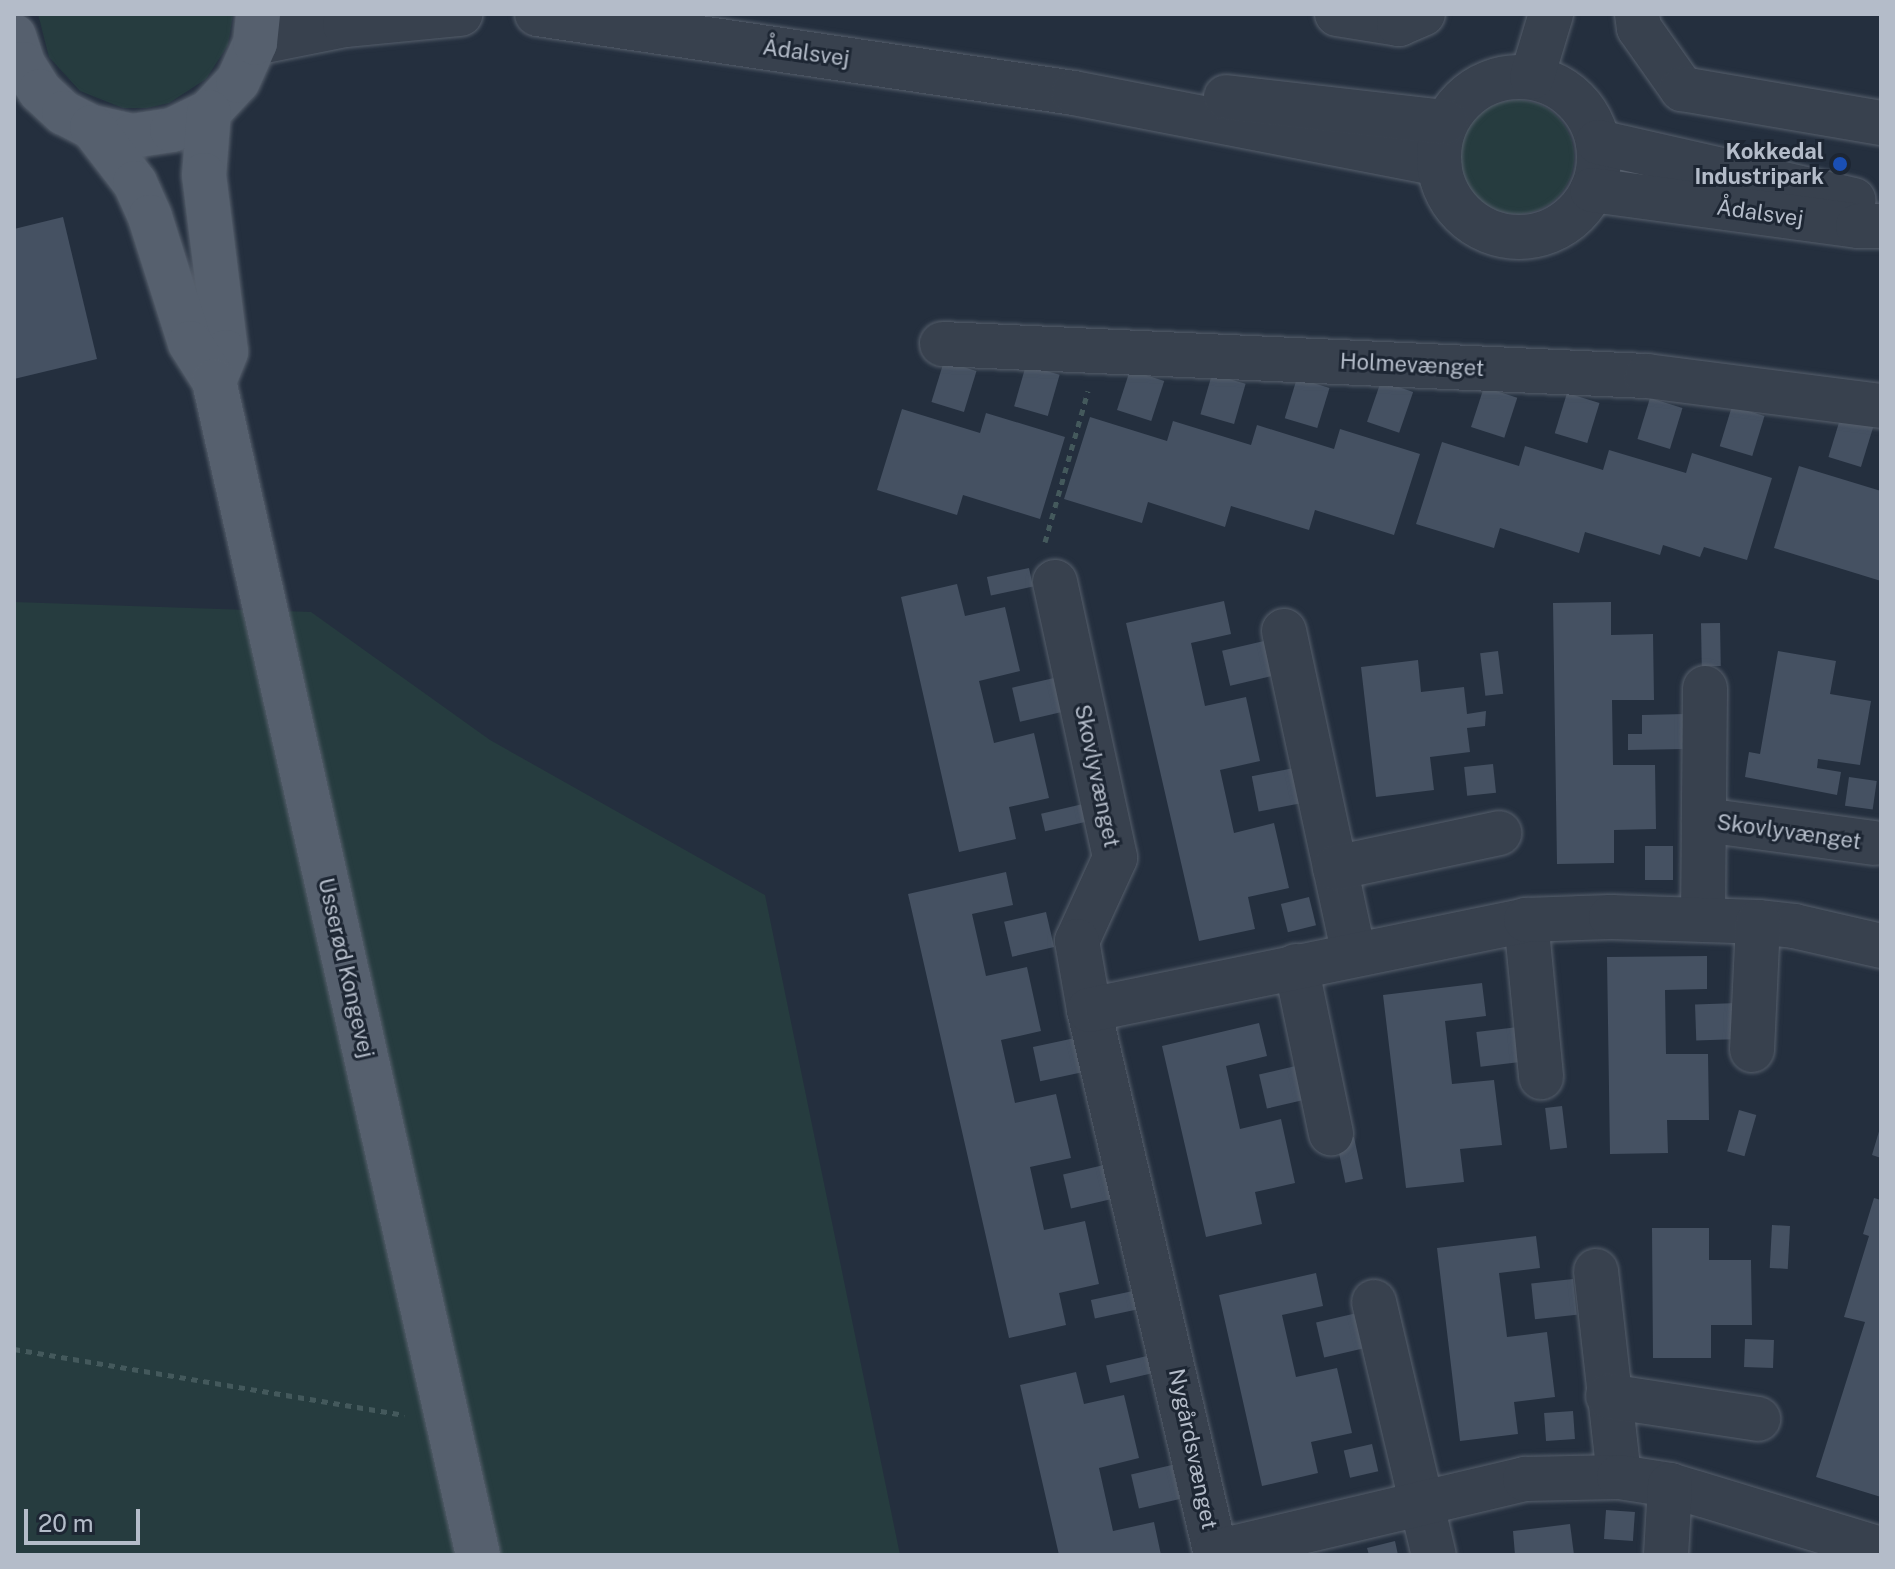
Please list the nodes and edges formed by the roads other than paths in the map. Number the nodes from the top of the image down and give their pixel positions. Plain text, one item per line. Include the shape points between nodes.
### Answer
1 (460, 14) edge
2 (537, 14) edge
3 (1337, 14) edge
4 (1423, 14) edge
5 (1551, 14) edge
6 (1637, 14) edge
7 (257, 29) edge
8 (17, 55) edge
9 (1532, 77) junction
10 (1074, 93) junction
11 (209, 112) junction
12 (1446, 122) junction
13 (1881, 123) edge
14 (92, 127) junction
15 (1598, 142) junction
16 (1439, 164) junction
17 (1592, 190) junction
18 (1881, 207) edge
19 (1881, 226) edge
20 (942, 344) dead end
21 (214, 381) junction
22 (1881, 406) edge
23 (1055, 582) road end
24 (1284, 631) dead end
25 (1705, 688) dead end
26 (1704, 820) junction
27 (1499, 833) dead end
28 (1874, 843) dead end
29 (1335, 868) junction
30 (1703, 918) junction
31 (1526, 920) junction
32 (1758, 922) junction
33 (1881, 946) edge
34 (1354, 954) junction
35 (1296, 966) junction
36 (1089, 1010) junction
37 (1752, 1050) dead end
38 (1541, 1077) dead end
39 (1331, 1133) dead end
40 (1596, 1271) dead end
41 (1374, 1302) dead end
42 (1170, 1347) joint
43 (1608, 1396) junction
44 (1758, 1419) dead end
45 (1619, 1477) junction
46 (1670, 1485) junction
47 (1421, 1501) junction
48 (1881, 1549) edge
49 (1216, 1553) edge
50 (478, 1555) edge
51 (1434, 1555) edge
52 (1666, 1555) edge

1 - 7 street
2 - 10 street, Ådalsvej
3 - 4 street via 1399,24
5 - 9 street
6 - 13 street via 1639,28 1682,89
7 - 11 main road via 238,81
8 - 14 main road via 40,91 64,113
9 - 12 street via 1512,76 1482,85 1457,104
9 - 15 street via 1575,99
10 - 12 street, Ådalsvej via 1114,84
10 - 16 street, Ådalsvej
11 - 14 main road via 172,130 132,136
11 - 21 main road, Usserød Kongevej via 204,175 226,352
12 - 16 street
14 - 21 main road, Usserød Kongevej via 135,183 190,343
15 - 17 street
15 - 18 street, Ådalsvej
16 - 17 street via 1444,187 1473,223 1517,237 1562,225
17 - 19 street, Ådalsvej
20 - 22 street, Holmevænget via 1647,376
21 - 50 main road, Usserød Kongevej
23 - 36 street, Skovlyvænget via 1115,858 1077,941
24 - 29 street
25 - 26 street, Skovlyvænget
26 - 28 street, Skovlyvænget
26 - 30 street, Skovlyvænget
27 - 29 street
29 - 34 street
30 - 31 street
30 - 32 street
31 - 34 street
31 - 38 street
32 - 33 street
32 - 37 street
34 - 35 street
35 - 36 street
35 - 39 street
36 - 42 street, Skovlyvænget
40 - 43 street
41 - 47 street
42 - 49 street, Nygårdsvænget
43 - 44 street
43 - 45 street
45 - 46 street, Nygårdsvænget
45 - 47 street, Nygårdsvænget via 1525,1479
46 - 48 street, Nygårdsvænget
46 - 52 street
47 - 49 street, Nygårdsvænget
47 - 51 street

